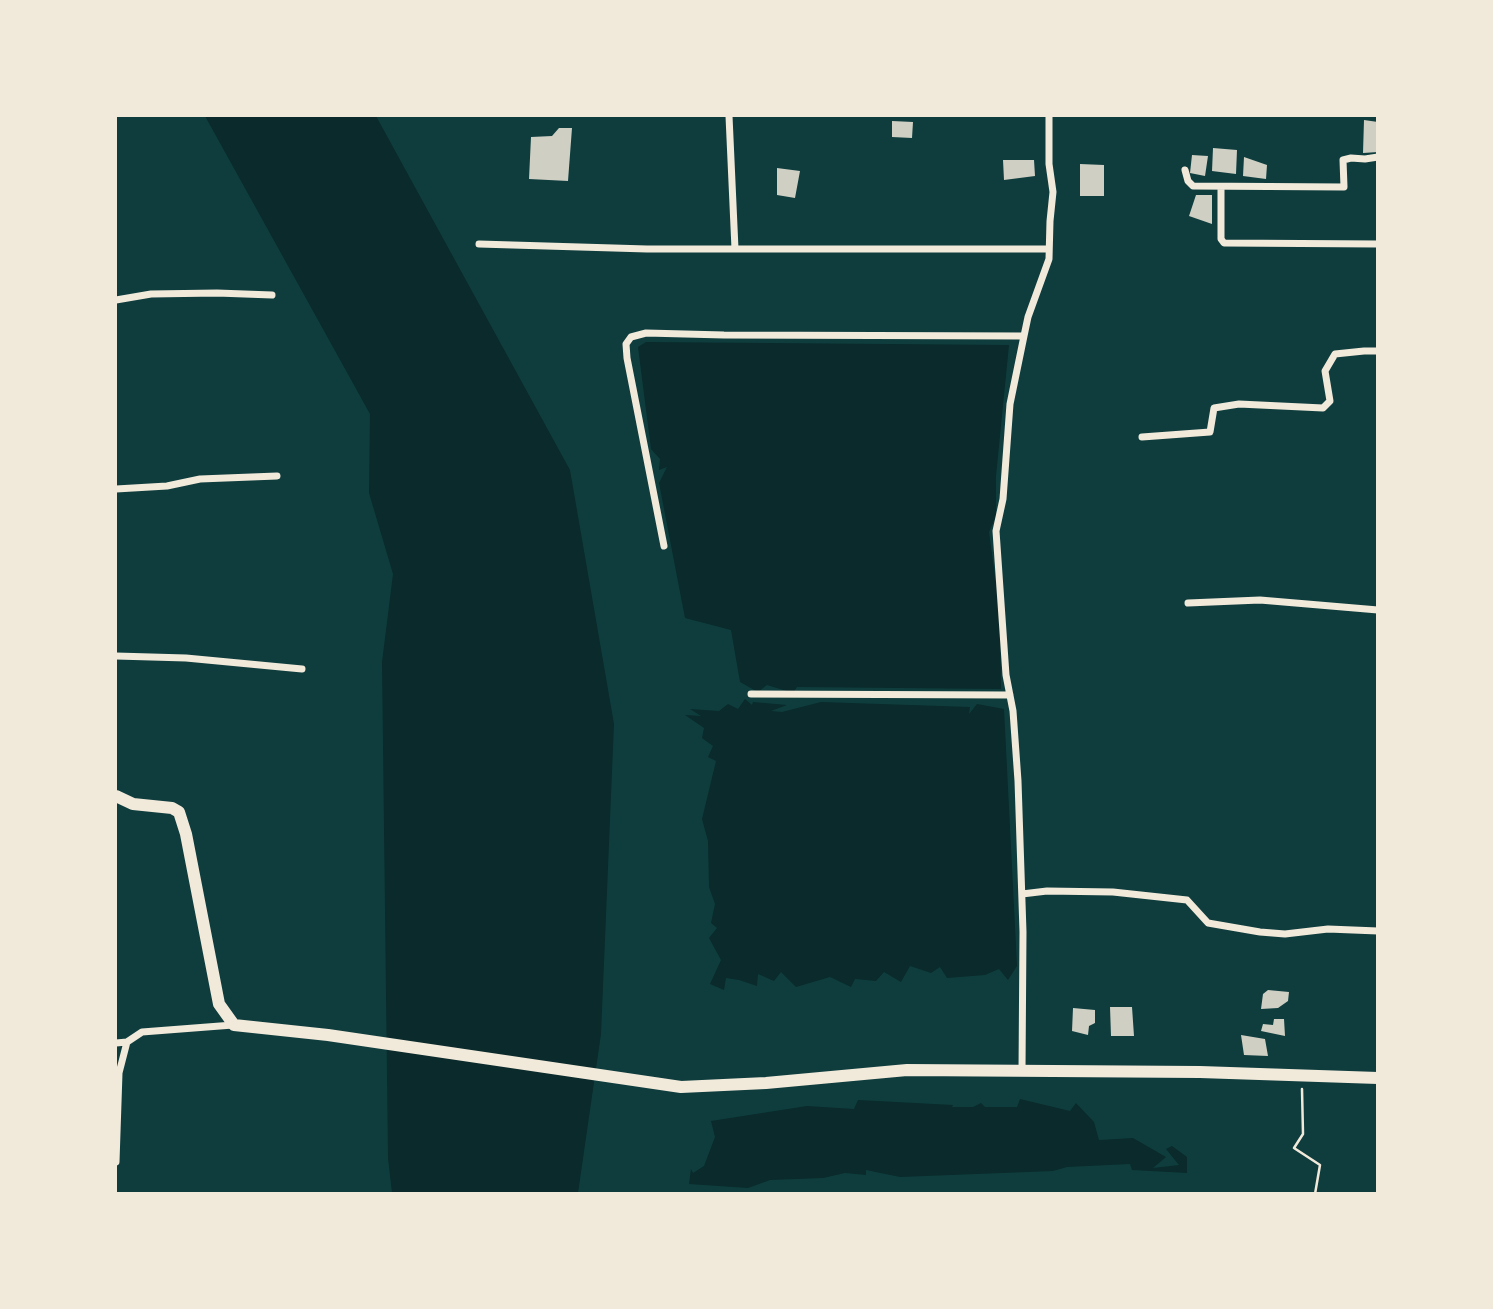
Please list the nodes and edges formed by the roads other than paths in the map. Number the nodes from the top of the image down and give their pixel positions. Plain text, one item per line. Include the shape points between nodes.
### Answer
1 (729, 116) edge
2 (1049, 116) edge
3 (1377, 157) edge
4 (1185, 170) dead end
5 (1221, 187) junction
6 (479, 244) dead end
7 (1377, 244) edge
8 (735, 249) junction
9 (1049, 249) junction
10 (272, 295) dead end
11 (116, 300) edge
12 (1024, 336) junction
13 (1377, 351) edge
14 (1142, 437) dead end
15 (277, 475) dead end
16 (116, 489) edge
17 (664, 546) dead end
18 (1188, 603) dead end
19 (1377, 610) edge
20 (116, 656) edge
21 (302, 670) dead end
22 (751, 694) dead end
23 (1010, 695) junction
24 (116, 796) edge
25 (1022, 894) junction
26 (1377, 931) edge
27 (234, 1025) junction
28 (127, 1042) junction
29 (116, 1043) edge
30 (1022, 1070) junction
31 (1377, 1078) edge
32 (116, 1162) edge

1 - 8 street
2 - 9 street via 1053,192
3 - 5 street via 1343,160 1343,187
4 - 5 street via 1193,186
5 - 7 street via 1224,243
6 - 8 street
8 - 9 street
9 - 12 street
10 - 11 street via 151,294
12 - 17 street via 646,332 631,337 626,344 627,358
12 - 23 street via 1010,404 996,531
13 - 14 street via 1335,354 1325,371 1330,401 1323,408 1239,404 1214,408 1210,432
15 - 16 street via 200,478 167,486
18 - 19 street via 1259,600
20 - 21 street
22 - 23 street
23 - 25 street
24 - 27 main road via 179,812 219,1004
25 - 26 street via 1113,892 1187,900 1208,923 1260,932
25 - 30 street
27 - 28 street via 142,1032
27 - 30 main road via 681,1087 907,1070
28 - 29 street
28 - 32 street via 119,1073
30 - 31 main road

